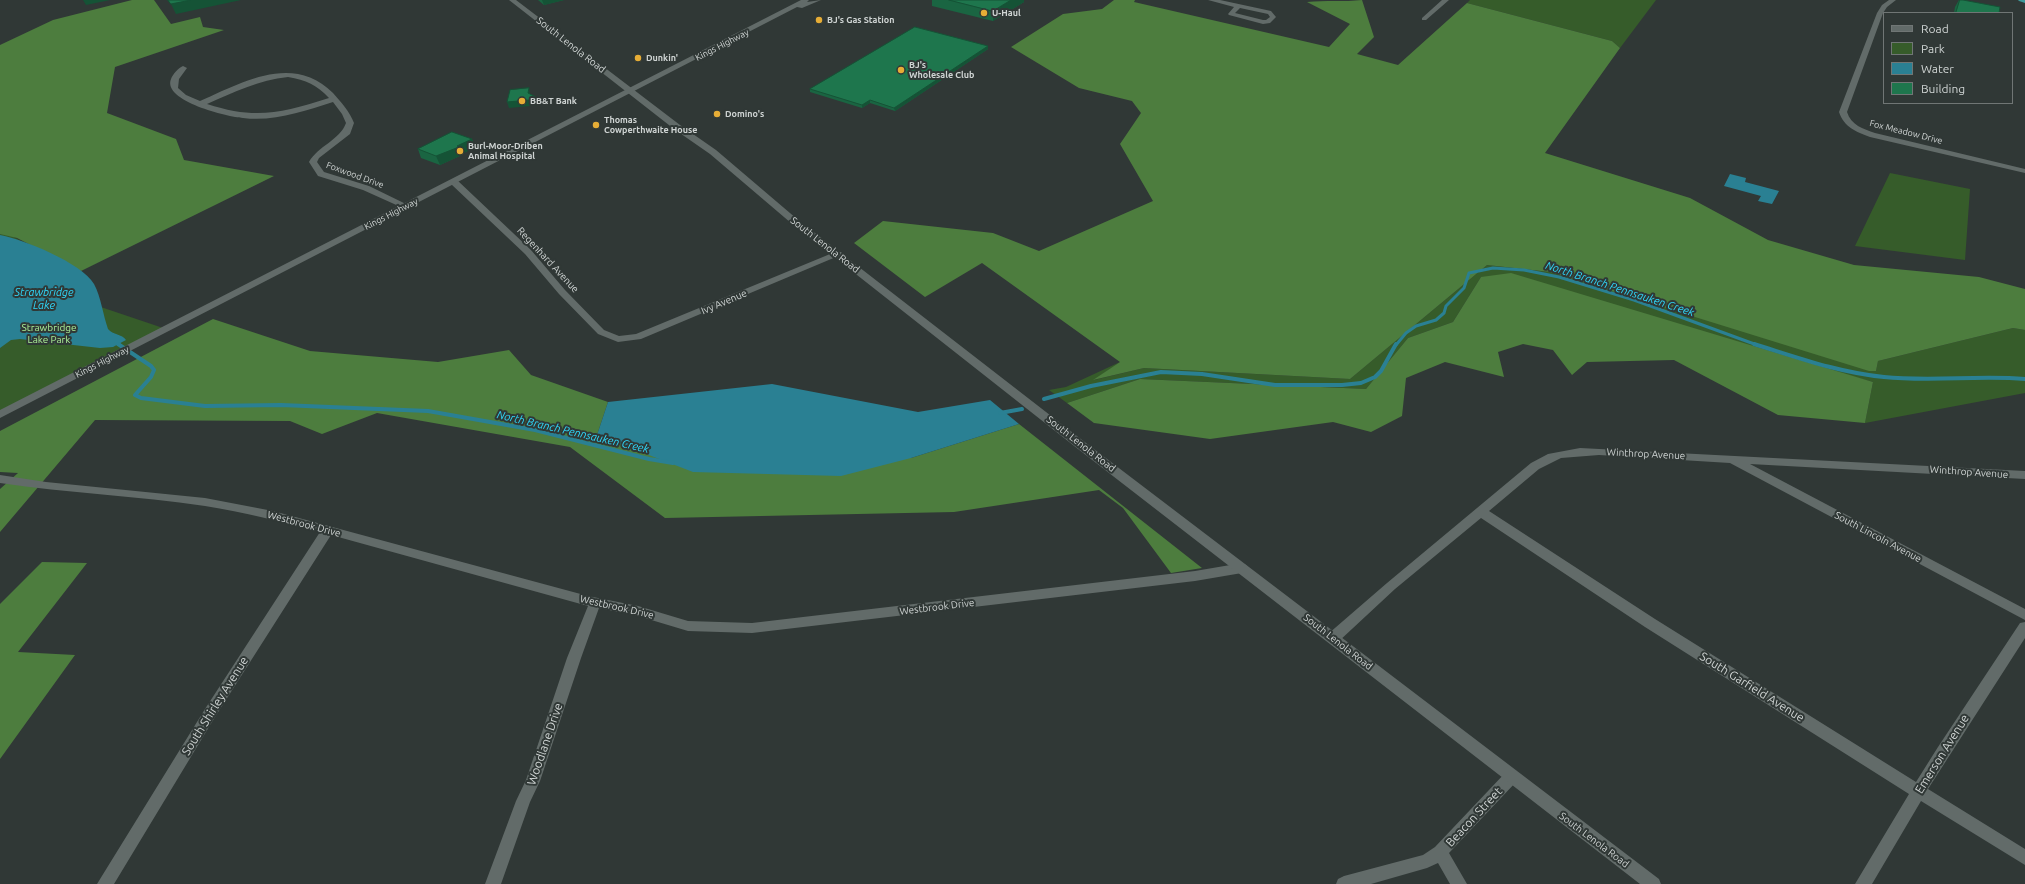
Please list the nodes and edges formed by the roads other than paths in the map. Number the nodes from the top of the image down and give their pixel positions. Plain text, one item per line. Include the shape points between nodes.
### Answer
1 (512, 0) edge
2 (806, 0) edge
3 (818, 0) edge
4 (1210, 0) edge
5 (1446, 0) edge
6 (1893, 0) edge
7 (2020, 0) edge
8 (2025, 1) edge
9 (1238, 6) junction
10 (781, 14) junction
11 (1424, 19) dead end
12 (183, 68) dead end
13 (631, 91) junction
14 (334, 99) junction
15 (201, 104) junction
16 (2025, 171) edge
17 (454, 182) junction
18 (406, 206) junction
19 (838, 254) junction
20 (609, 335) joint
21 (0, 414) edge
22 (1731, 459) junction
23 (2025, 475) edge
24 (0, 479) edge
25 (1481, 512) junction
26 (328, 530) junction
27 (1242, 568) junction
28 (595, 603) junction
29 (2025, 615) edge
30 (2025, 627) edge
31 (1333, 638) junction
32 (1511, 777) junction
33 (1919, 792) junction
34 (1440, 852) junction
35 (2025, 858) edge
36 (105, 884) edge
37 (493, 884) edge
38 (1344, 884) edge
39 (1459, 884) edge
40 (1653, 884) edge
41 (1863, 884) edge

1 - 13 street, South Lenola Road
2 - 10 street, Kings Highway
3 - 10 street, Kings Highway
4 - 9 street
5 - 11 street
6 - 16 street, Fox Meadow Drive via 1881,10 1843,112 1846,120 1856,128 1873,135
7 - 8 highway
9 - 9 street via 1271,14 1273,17 1268,22 1263,22 1231,14
10 - 13 street, Kings Highway
12 - 15 street via 174,80 174,87 180,94
13 - 17 street, Kings Highway
13 - 19 street, South Lenola Road via 714,152 794,221
14 - 15 street via 262,117 234,115
14 - 15 street, Foxwood Drive via 315,81 307,77 289,75 257,81
14 - 18 street, Foxwood Drive via 349,119 350,127 342,137 316,157 313,162 320,174 366,188
17 - 18 street, Kings Highway
17 - 20 street, Regenhard Avenue via 528,252 598,330
18 - 21 street, Kings Highway
19 - 20 street, Ivy Avenue via 638,337 618,339
19 - 27 street, South Lenola Road
22 - 23 street, Winthrop Avenue
22 - 25 street, Winthrop Avenue via 1592,451 1564,452 1539,463
22 - 29 street, South Lincoln Avenue
24 - 26 street, Westbrook Drive via 205,502 273,515
25 - 31 street, Winthrop Avenue via 1395,582
25 - 33 street, South Garfield Avenue via 1650,623
26 - 28 street, Westbrook Drive
26 - 36 street, South Shirley Avenue via 210,713
27 - 28 street, Westbrook Drive via 1096,588 752,628 688,626 638,611
27 - 31 street, South Lenola Road
28 - 37 street, Woodlane Drive via 533,781 516,819
30 - 33 street, Emerson Avenue via 1942,751
31 - 32 street, South Lenola Road
32 - 34 street, Beacon Street
32 - 40 street, South Lenola Road
33 - 35 street, South Garfield Avenue
33 - 41 street, Emerson Avenue
34 - 38 street, Beacon Street via 1427,861
34 - 39 street

